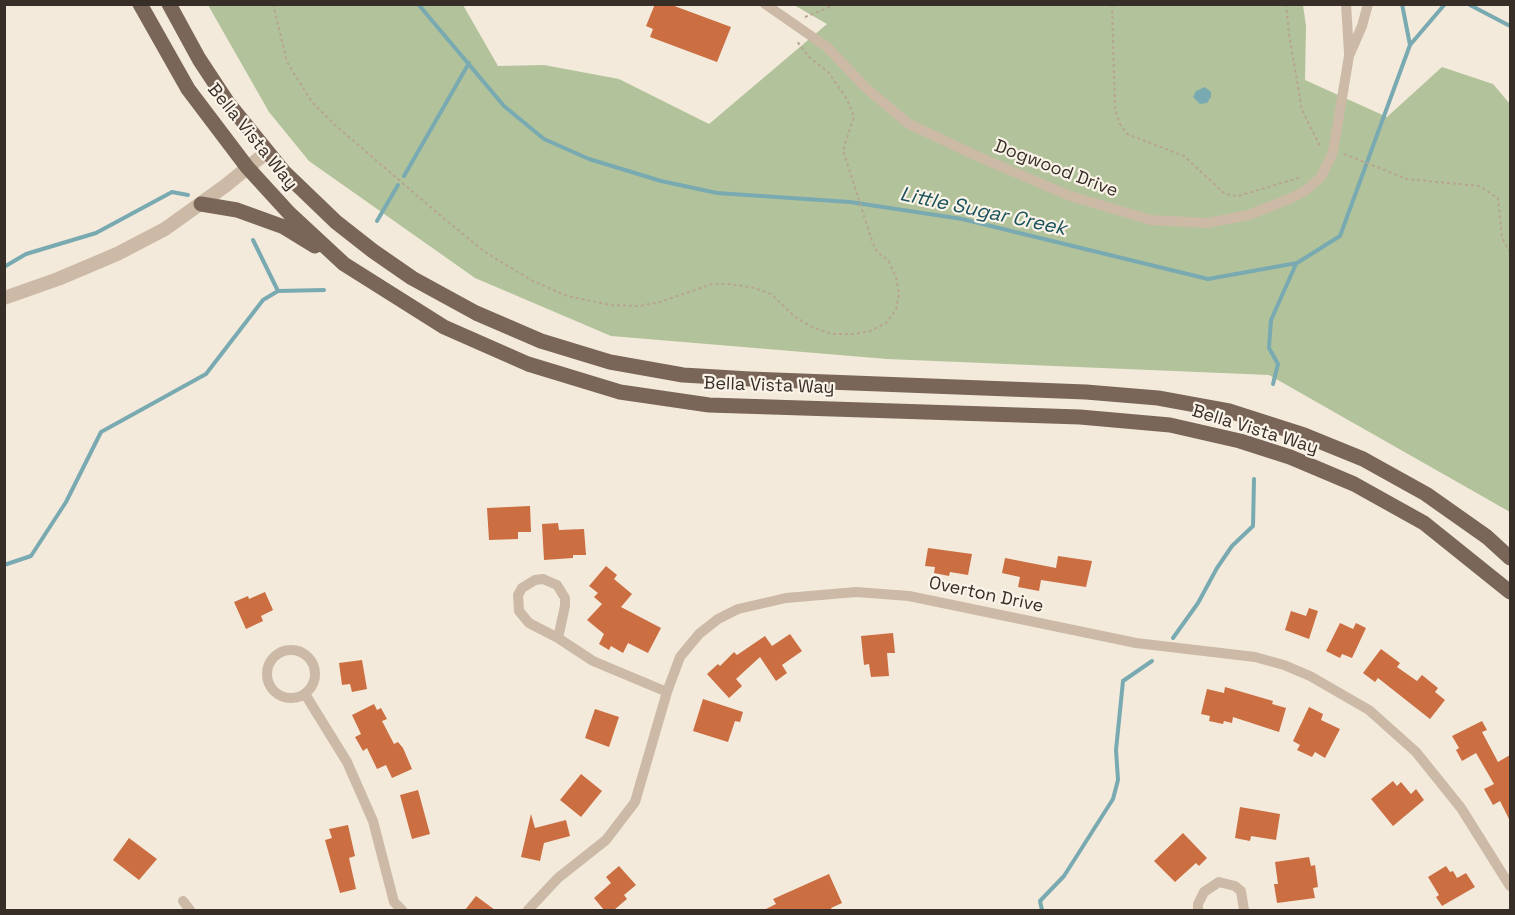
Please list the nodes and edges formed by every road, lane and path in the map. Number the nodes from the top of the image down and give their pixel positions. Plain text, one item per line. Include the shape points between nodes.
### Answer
1 (140, 4) edge
2 (169, 4) edge
3 (273, 4) edge
4 (765, 4) edge
5 (837, 4) edge
6 (1112, 4) edge
7 (1286, 4) edge
8 (1346, 4) edge
9 (1368, 4) edge
10 (794, 23) junction
11 (1349, 56) junction
12 (267, 152) junction
13 (1333, 152) junction
14 (1352, 157) dead end
15 (1326, 166) junction
16 (247, 167) junction
17 (201, 204) junction
18 (1510, 252) edge
19 (344, 264) junction
20 (4, 298) edge
21 (1510, 558) edge
22 (1510, 592) edge
23 (558, 638) junction
24 (667, 692) junction
25 (305, 694) junction
26 (1510, 886) edge
27 (183, 901) dead end
28 (190, 910) edge
29 (402, 910) edge
30 (528, 910) edge
31 (1198, 910) edge
32 (1244, 910) edge

1 - 16 main road, Bella Vista Way via 188,89
2 - 12 main road, Bella Vista Way via 228,103
3 - 10 path via 287,62 312,102 442,217 486,252 531,280 567,296 639,306 712,284 729,284 771,294 795,317 832,334 870,331 886,323 896,310 896,277 872,241 843,150 854,117 847,99 828,72 797,44
4 - 10 street, Dogwood Drive
5 - 10 path
6 - 15 path via 1115,109 1126,134 1184,156 1226,194 1238,196 1307,176
7 - 13 path via 1302,110 1322,149
8 - 11 street, Dogwood Drive
9 - 11 street, Dogwood Drive
10 - 15 street, Dogwood Drive via 827,47 866,88 909,124 1070,196 1151,220 1207,222 1250,214 1305,190 1321,177
11 - 13 street, Dogwood Drive
12 - 16 street
12 - 21 main road, Bella Vista Way via 336,222 372,251 476,313 541,341 610,362 683,375 1086,392 1158,398 1229,411 1363,459 1426,494
13 - 15 street, Dogwood Drive
14 - 18 path via 1396,175 1479,186 1498,198 1502,238
16 - 17 street
16 - 19 main road, Bella Vista Way
17 - 19 main road via 237,210 284,227
17 - 20 street via 117,255
19 - 22 main road, Bella Vista Way via 444,327 528,364 620,392 709,405 1080,417 1170,425 1240,441 1354,484 1424,523
23 - 23 street via 529,623 519,611 519,595 528,583 543,579 562,591 565,606
23 - 24 street via 593,661
24 - 26 street, Overton Drive via 680,657 718,619 738,609 786,598 856,592 909,596 1136,644 1254,657 1310,676 1369,710 1422,760 1461,808
24 - 30 street, Overton Drive via 635,802 606,840 558,879
25 - 25 street via 286,698 272,689 267,674 279,653 295,650 309,657 315,679
25 - 29 street via 347,762 373,821 394,902
27 - 28 street
31 - 32 street via 1204,892 1219,882 1241,891

